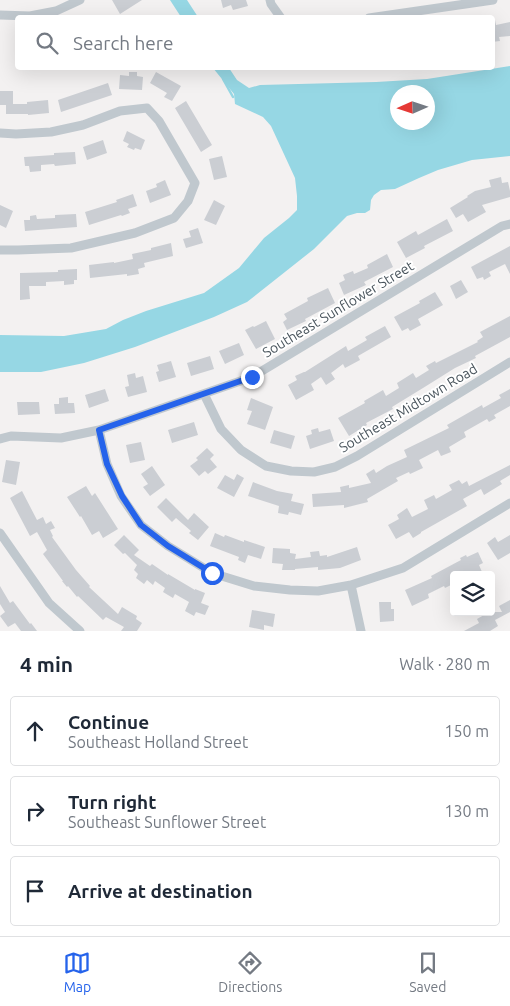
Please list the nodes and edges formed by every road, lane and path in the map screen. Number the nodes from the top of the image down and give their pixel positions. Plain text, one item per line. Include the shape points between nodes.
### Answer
1 (80, 0) edge
2 (270, 0) edge
3 (493, 0) edge
4 (456, 3) edge
5 (36, 15) edge
6 (279, 15) edge
7 (386, 15) edge
8 (0, 16) edge
9 (15, 16) edge
10 (0, 133) edge
11 (510, 224) edge
12 (0, 250) edge
13 (510, 362) edge
14 (204, 394) junction
15 (99, 430) junction
16 (0, 440) edge
17 (510, 503) edge
18 (0, 533) edge
19 (351, 586) junction
20 (80, 631) edge
21 (361, 631) edge

1 - 5 street via 56,12
2 - 6 street
3 - 4 street
4 - 7 street
8 - 9 street
10 - 12 street via 51,132 83,126 120,111 147,108 159,122 195,183 188,200 174,218 135,233 71,248
11 - 14 street, Southeast Sunflower Street via 252,377
13 - 14 street, Southeast Midtown Road via 357,456 335,467 314,472 266,466 241,450 221,429
14 - 15 street, Southeast Sunflower Street
15 - 16 street, Southeast Sunflower Street via 61,438 11,436
15 - 19 street via 107,464 122,496 141,525 168,546 212,573 254,586 318,591
17 - 19 street via 403,568
18 - 20 street via 49,603
19 - 21 street

